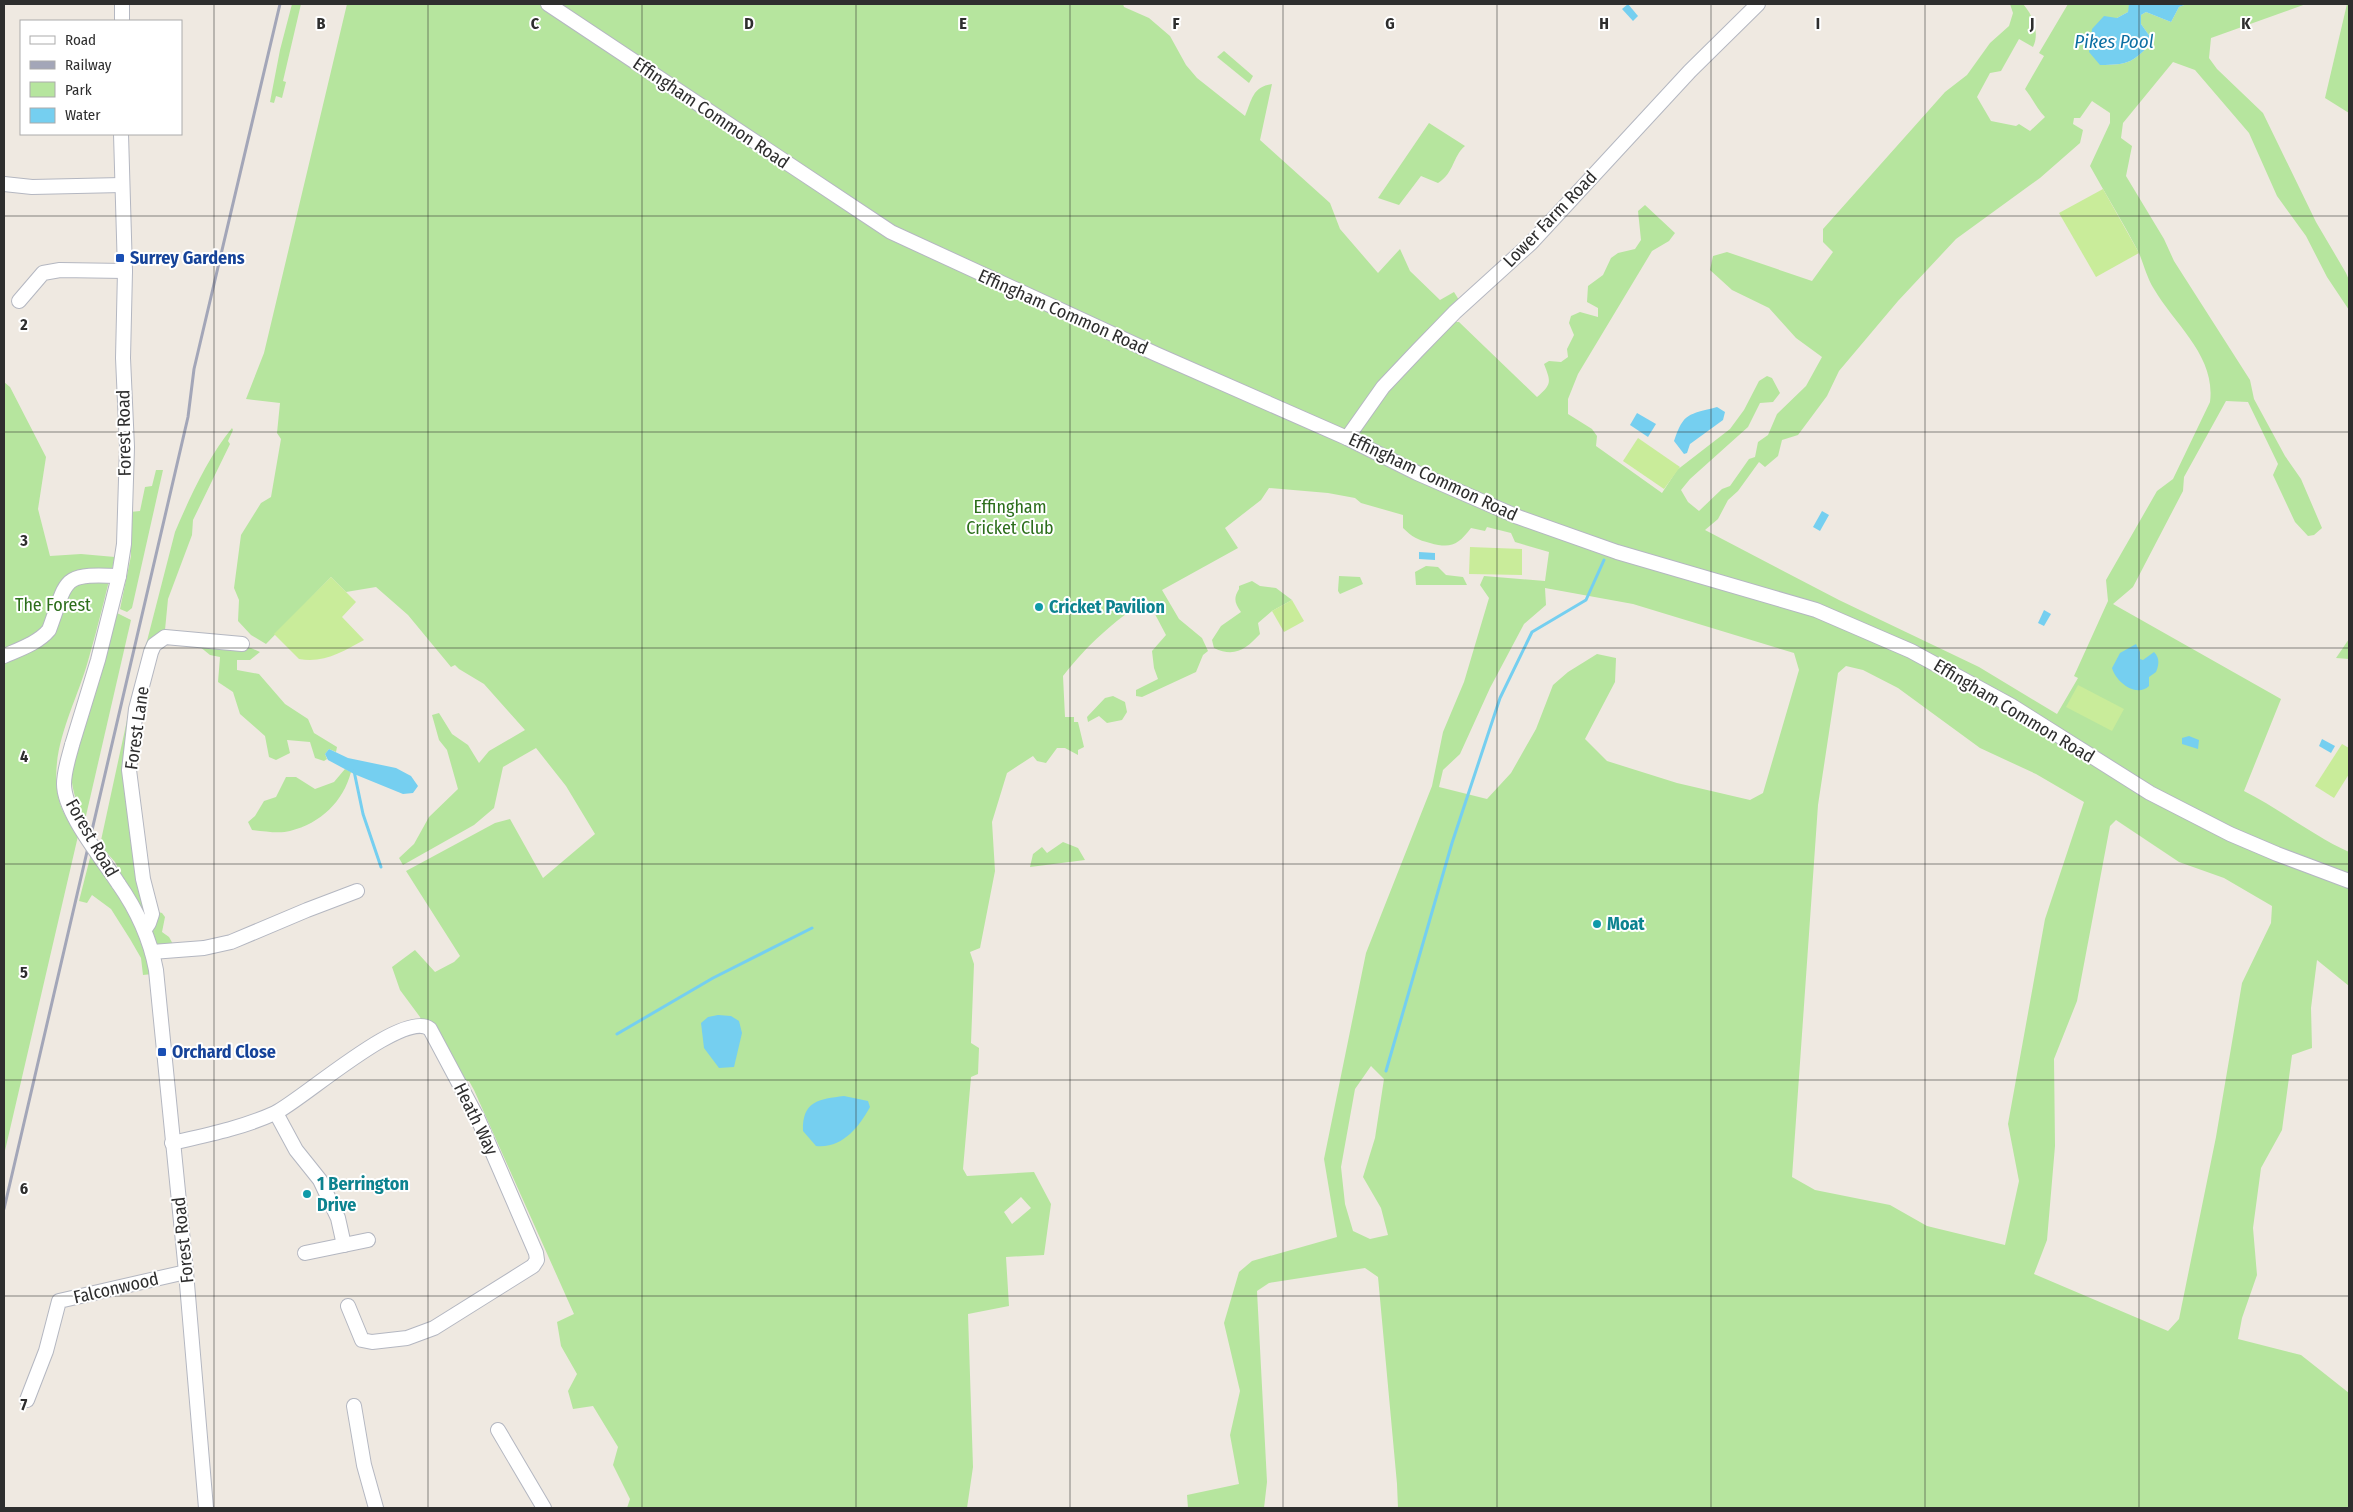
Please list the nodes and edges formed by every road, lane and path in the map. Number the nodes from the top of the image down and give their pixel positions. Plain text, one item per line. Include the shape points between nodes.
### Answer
1 (122, 4) edge
2 (548, 4) edge
3 (1758, 4) edge
4 (122, 20) edge
5 (121, 135) edge
6 (4, 184) edge
7 (122, 185) junction
8 (124, 271) junction
9 (19, 301) dead end
10 (1347, 438) junction
11 (120, 576) junction
12 (242, 644) dead end
13 (4, 656) edge
14 (2349, 881) edge
15 (356, 891) dead end
16 (145, 929) junction
17 (152, 952) junction
18 (276, 1113) junction
19 (172, 1143) junction
20 (368, 1240) dead end
21 (344, 1245) junction
22 (305, 1253) dead end
23 (186, 1272) junction
24 (348, 1306) dead end
25 (27, 1400) dead end
26 (354, 1406) dead end
27 (498, 1430) dead end
28 (206, 1508) edge
29 (376, 1508) edge
30 (544, 1508) edge

1 - 4 street
2 - 10 street, Effingham Common Road via 891,232
3 - 10 street, Lower Farm Road via 1690,71 1531,243 1455,312 1395,375
5 - 7 street, Forest Road
6 - 7 street via 32,187
7 - 8 street, Forest Road
8 - 9 street via 60,270 43,273
8 - 11 street, Forest Road via 127,447
10 - 14 street, Effingham Common Road via 1417,473 1564,534 1816,610 1931,660 2012,706 2150,793 2230,834
11 - 13 street via 87,575 71,579 63,587 45,635
11 - 16 street, Forest Road, bridge via 64,783 66,796 80,825 131,901
12 - 16 street, Forest Lane via 164,638 154,645 151,652 136,710 129,770 143,879 152,914
15 - 17 street via 231,942 204,948
16 - 17 street, Forest Road
17 - 19 street, Forest Road via 166,1051
18 - 19 street, Heath Way via 225,1131
18 - 21 street via 296,1150 320,1180 338,1218
18 - 24 street, Heath Way via 371,1048 414,1026 427,1027 478,1120 537,1257 533,1266 434,1328 407,1338 362,1340
19 - 23 street, Forest Road
20 - 21 street
21 - 22 street
23 - 25 street, Falconwood via 60,1301 46,1351
23 - 28 street, Forest Road
26 - 29 street via 364,1465
27 - 30 street

